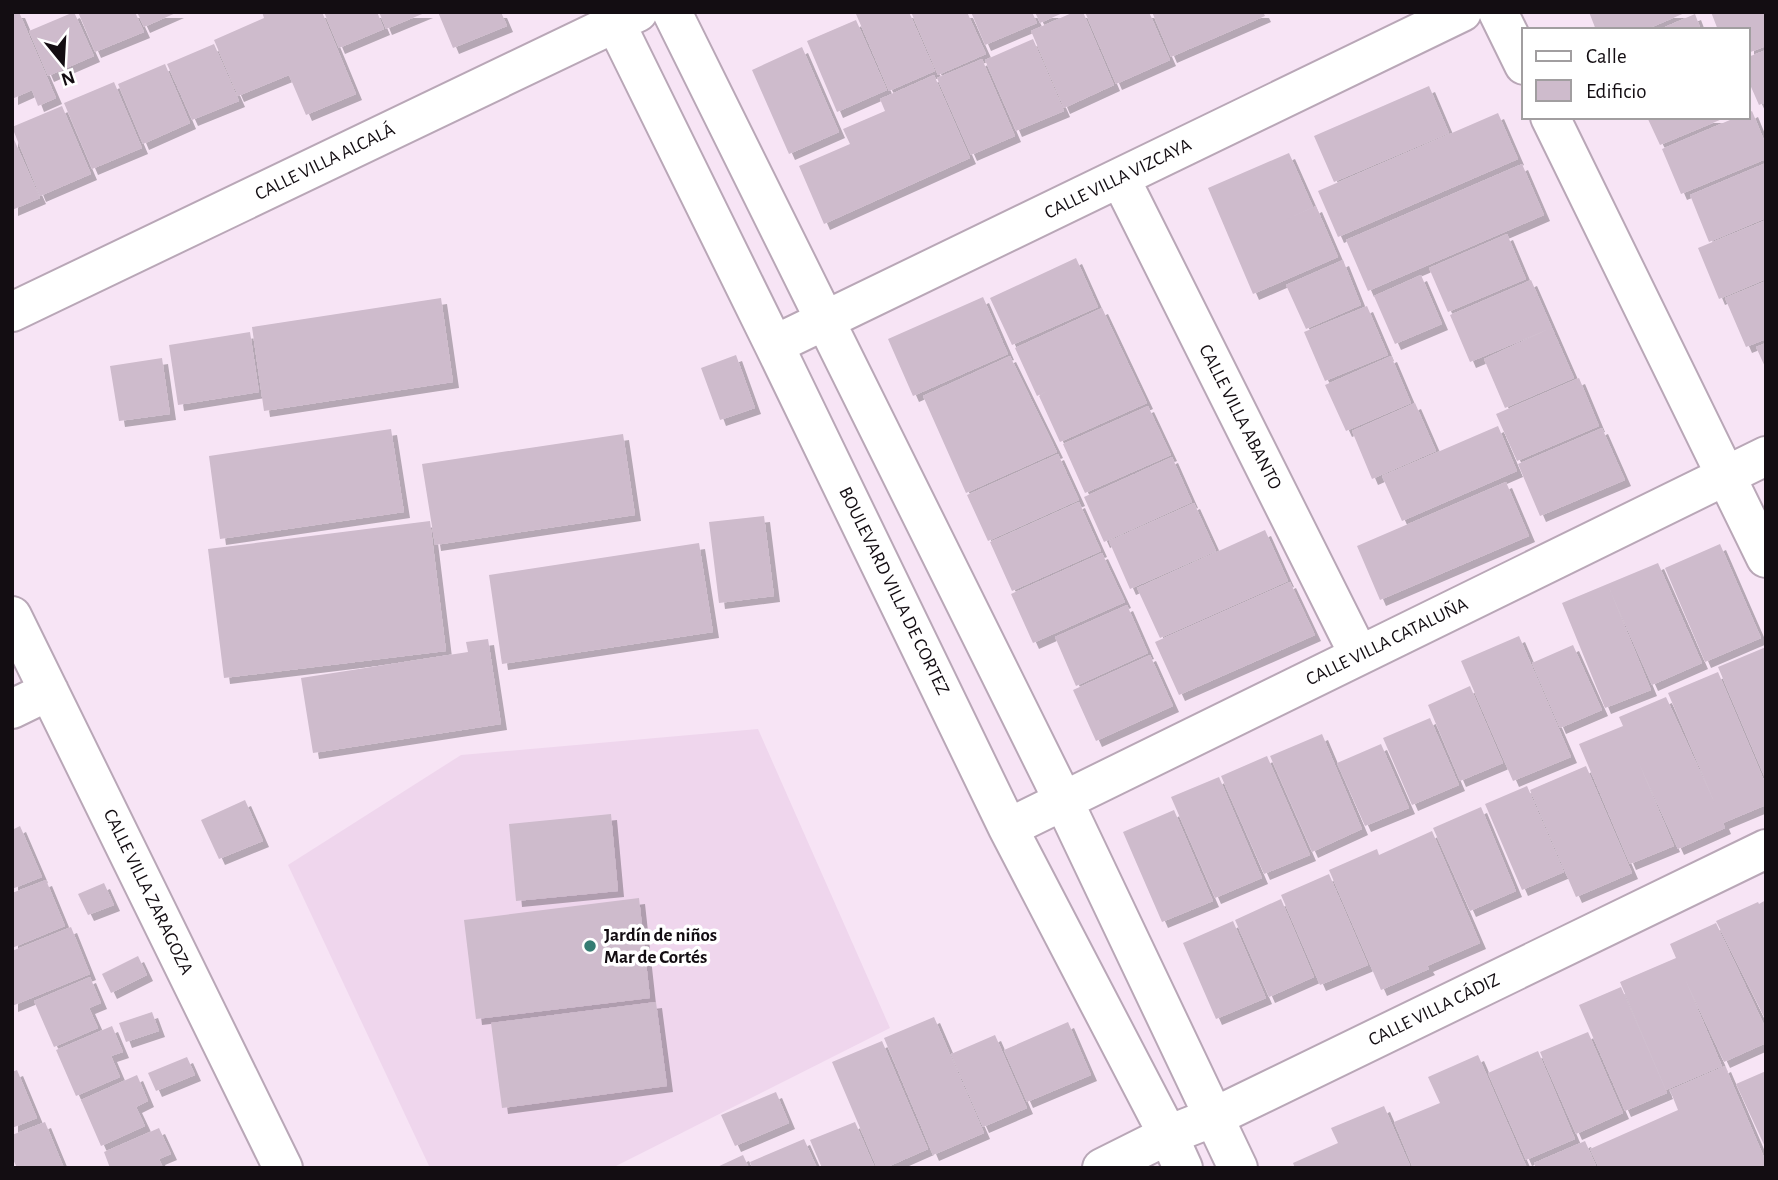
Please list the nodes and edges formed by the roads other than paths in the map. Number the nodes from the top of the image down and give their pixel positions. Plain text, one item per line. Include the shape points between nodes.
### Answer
1 (672, 12) edge
2 (1462, 12) edge
3 (1499, 12) edge
4 (621, 16) edge
5 (1522, 61) edge
6 (1551, 119) edge
7 (1120, 178) junction
8 (12, 312) edge
9 (826, 320) junction
10 (774, 345) junction
11 (1766, 456) edge
12 (1726, 476) junction
13 (1766, 558) edge
14 (12, 616) edge
15 (1359, 655) junction
16 (49, 691) junction
17 (12, 709) edge
18 (1063, 800) junction
19 (1008, 828) junction
20 (1766, 849) edge
21 (1214, 1117) junction
22 (1175, 1151) edge
23 (283, 1168) edge
24 (1102, 1168) edge
25 (1238, 1168) edge

1 - 9 street
2 - 7 street, CALLE VILLA VIZCAYA
3 - 5 street
4 - 8 street, CALLE VILLA ALCALÁ
4 - 10 street, BOULEVARD VILLA DE CORTEZ
6 - 12 street
7 - 9 street, CALLE VILLA VIZCAYA
7 - 15 street, CALLE VILLA ABANTO
9 - 10 street, CALLE VILLA VIZCAYA
9 - 18 street
10 - 19 street, BOULEVARD VILLA DE CORTEZ
11 - 12 street, CALLE VILLA CATALUÑA
12 - 13 street
12 - 15 street, CALLE VILLA CATALUÑA
14 - 16 street, CALLE VILLA ZARAGOZA
15 - 18 street, CALLE VILLA CATALUÑA
16 - 17 street
16 - 23 street, CALLE VILLA ZARAGOZA
18 - 19 street, CALLE VILLA CATALUÑA
18 - 21 street
19 - 22 street, BOULEVARD VILLA DE CORTEZ
20 - 21 street, CALLE VILLA CÁDIZ
21 - 22 street, CALLE VILLA CÁDIZ
21 - 25 street
22 - 24 street, CALLE VILLA CÁDIZ

